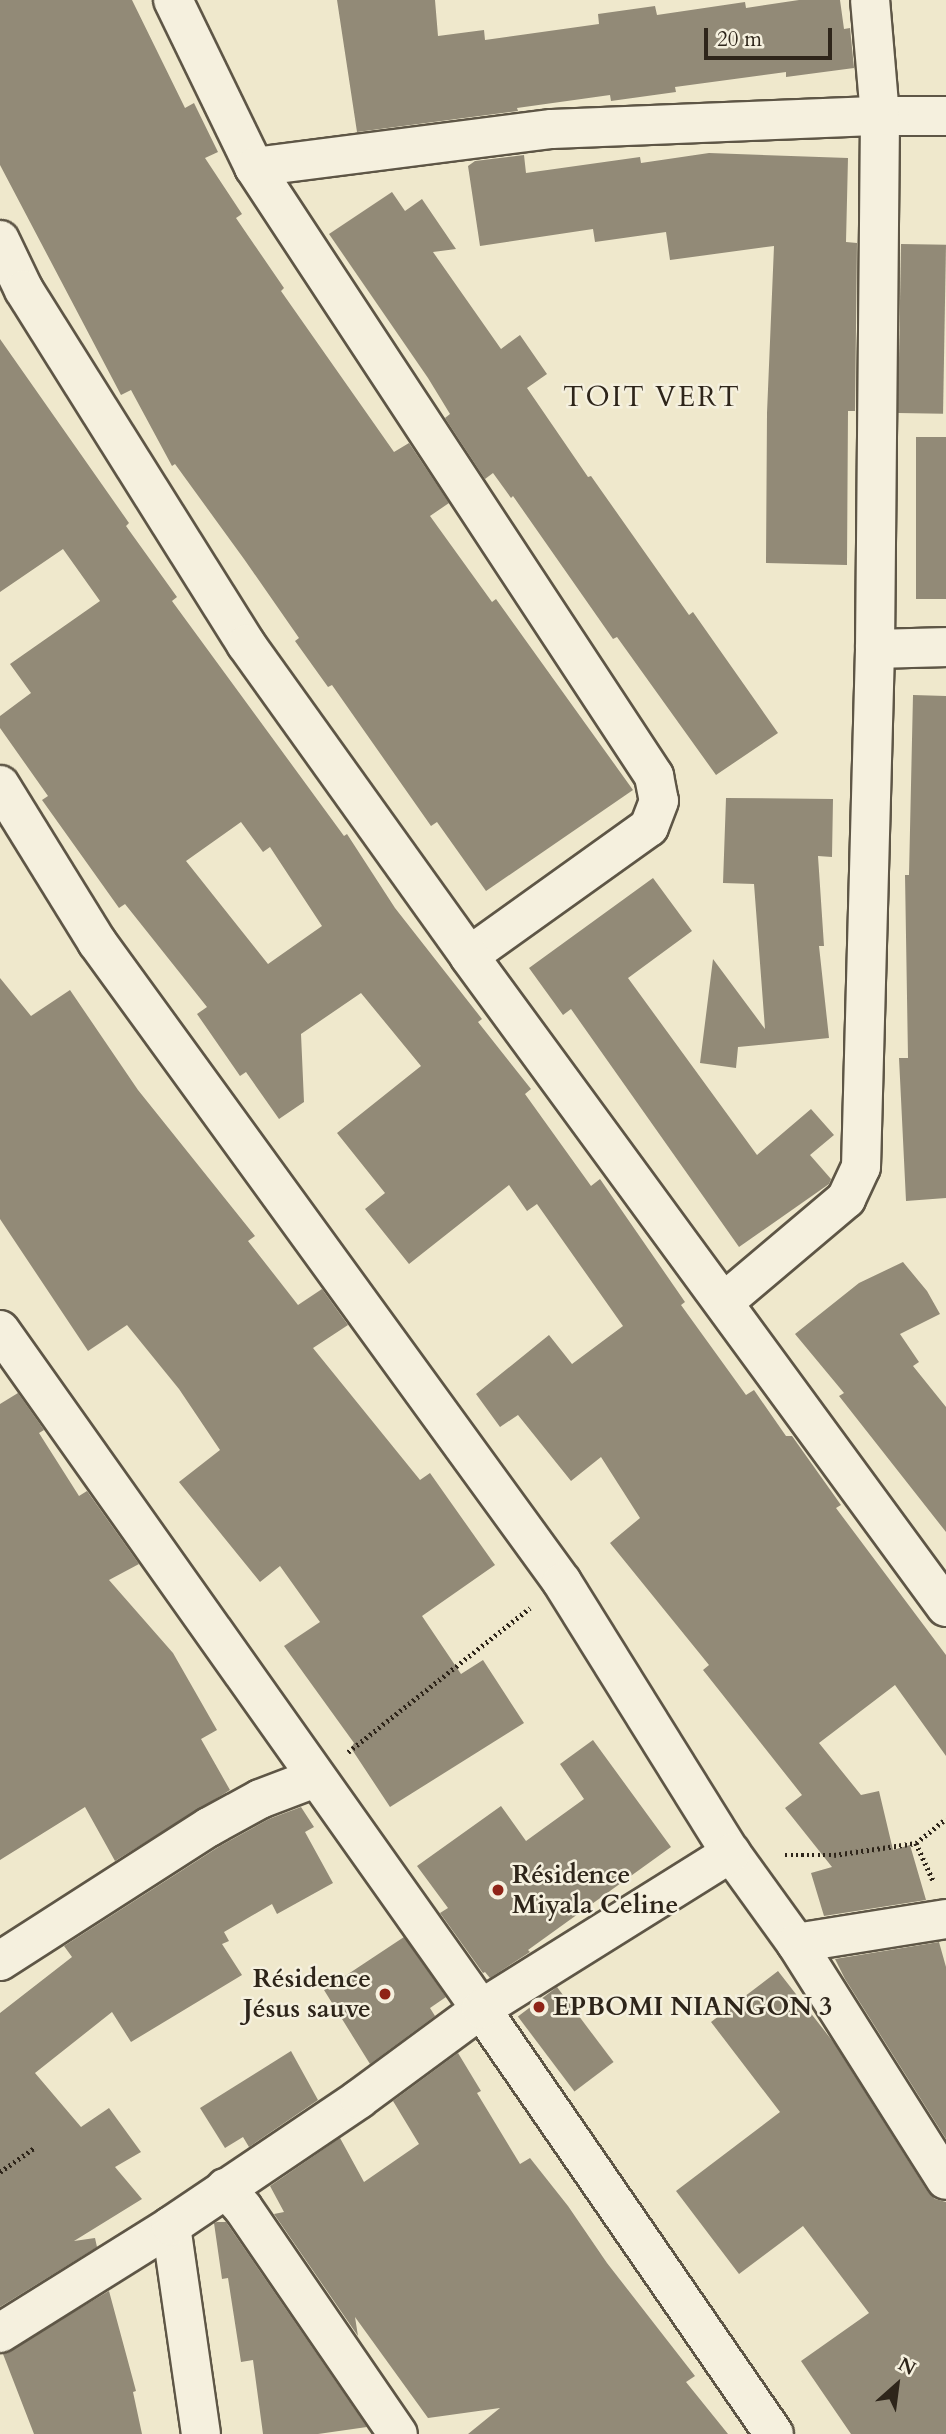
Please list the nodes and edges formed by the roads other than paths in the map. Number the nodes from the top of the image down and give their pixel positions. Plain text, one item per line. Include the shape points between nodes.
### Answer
1 (173, 0) edge
2 (870, 0) edge
3 (880, 116) junction
4 (946, 116) edge
5 (254, 167) junction
6 (0, 240) edge
7 (946, 647) edge
8 (875, 649) junction
9 (0, 785) edge
10 (469, 956) junction
11 (724, 1302) junction
12 (0, 1330) edge
13 (946, 1607) edge
14 (315, 1778) junction
15 (731, 1853) junction
16 (941, 1903) edge
17 (796, 1943) junction
18 (6, 1946) edge
19 (481, 2009) junction
20 (946, 2180) edge
21 (225, 2188) junction
22 (171, 2226) junction
23 (0, 2333) edge
24 (201, 2434) edge
25 (398, 2434) edge
26 (774, 2434) edge

1 - 5 street
2 - 3 street
3 - 4 street
3 - 5 street via 552,129
3 - 8 street
5 - 10 street via 654,776 659,801 649,827
6 - 10 street via 24,290 246,643
7 - 8 street
8 - 11 street via 861,1167 846,1199
9 - 15 street via 97,942 561,1583
10 - 11 street
11 - 13 street
12 - 14 street
14 - 18 street via 260,1798
14 - 19 street
15 - 17 street
15 - 19 street
16 - 17 street
17 - 20 street
19 - 21 street via 359,2099
19 - 26 street
21 - 22 street
21 - 25 street
22 - 23 street
22 - 24 street

